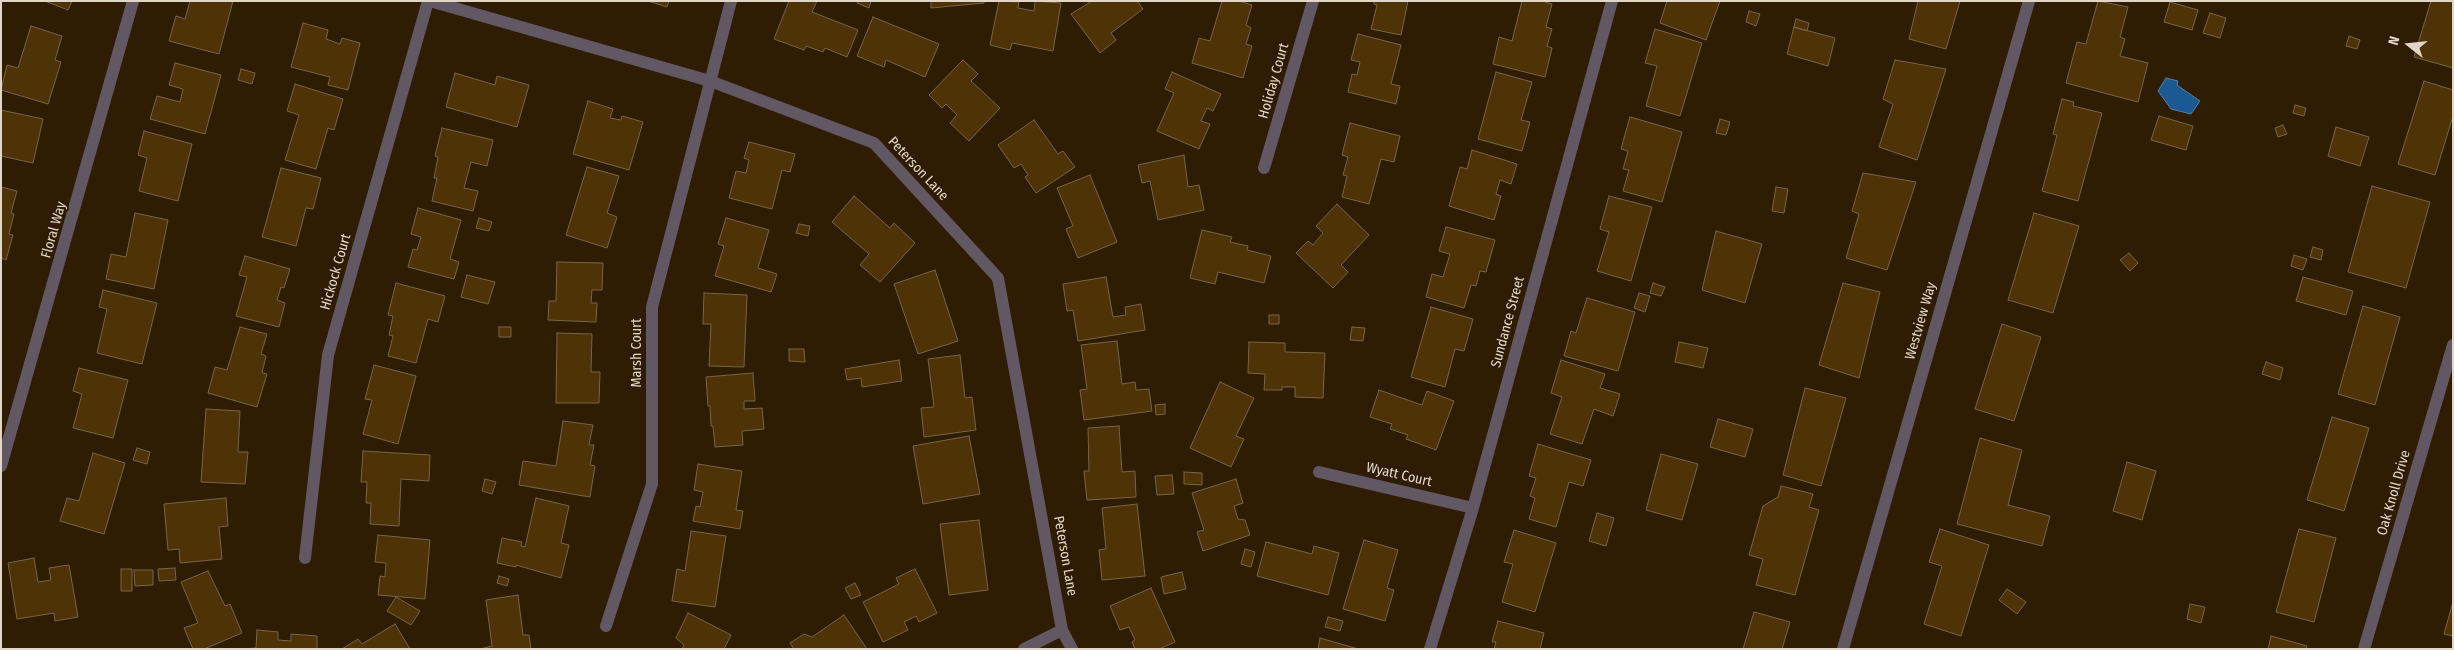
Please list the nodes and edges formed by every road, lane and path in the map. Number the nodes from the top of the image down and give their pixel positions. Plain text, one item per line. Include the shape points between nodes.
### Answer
1 (133, 1) edge
2 (429, 1) edge
3 (730, 1) edge
4 (1312, 1) edge
5 (1612, 1) edge
6 (2029, 1) edge
7 (710, 81) junction
8 (1264, 168) dead end
9 (2453, 345) edge
10 (1, 466) edge
11 (1319, 472) dead end
12 (1473, 508) junction
13 (304, 558) dead end
14 (606, 626) dead end
15 (1062, 630) junction
16 (1024, 649) edge
17 (1072, 649) edge
18 (1430, 649) edge
19 (1843, 649) edge
20 (2364, 649) edge

1 - 10 street, Floral Way
2 - 7 street, Peterson Lane
2 - 13 street, Hickock Court via 328,355
3 - 7 street, Marsh Court
4 - 8 street, Holiday Court
5 - 12 street, Sundance Street
6 - 19 street, Westview Way
7 - 14 street, Marsh Court via 652,307 652,484
7 - 15 street, Peterson Lane via 874,143 998,278
9 - 20 street, Oak Knoll Drive
11 - 12 street, Wyatt Court
12 - 18 street, Sundance Street
15 - 16 street
15 - 17 street, Peterson Lane

